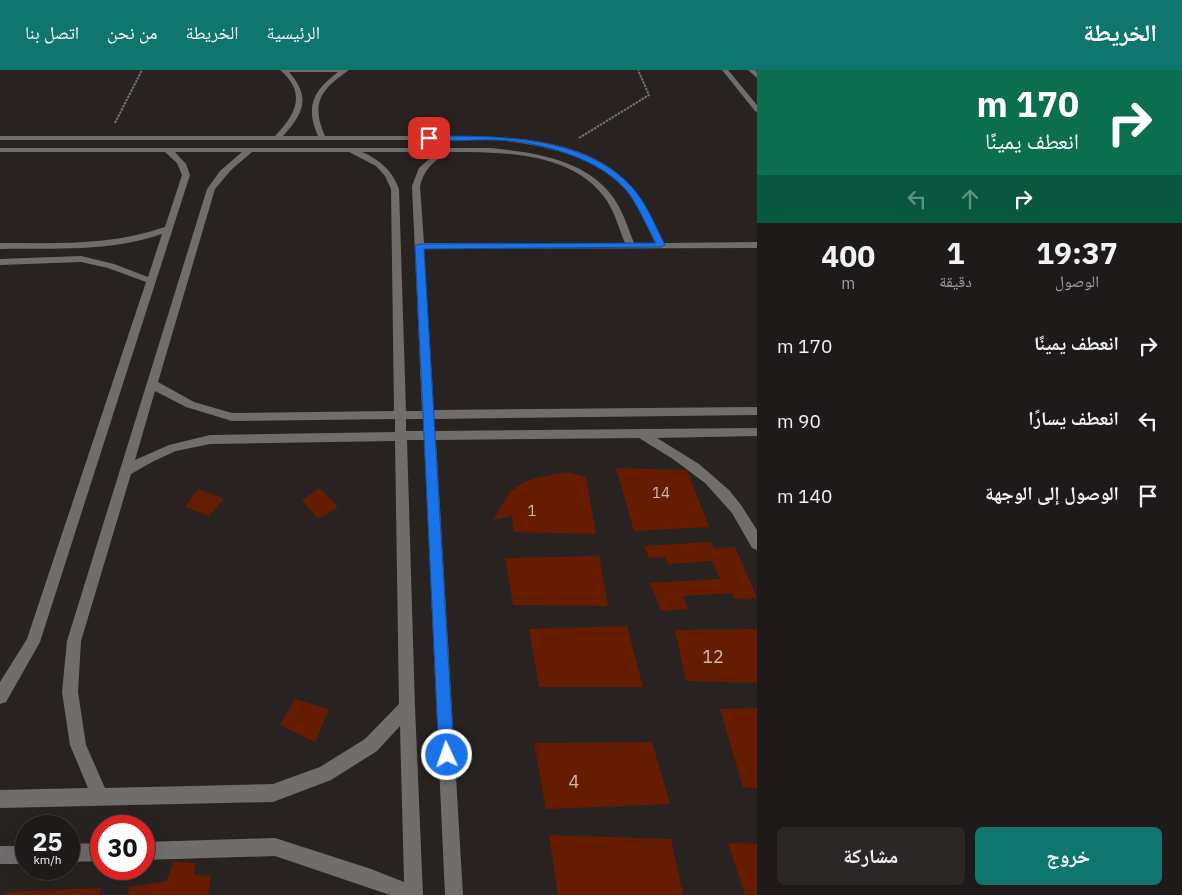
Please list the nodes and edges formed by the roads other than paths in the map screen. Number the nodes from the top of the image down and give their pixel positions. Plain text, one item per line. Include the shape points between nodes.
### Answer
1 (284, 70) edge
2 (345, 70) edge
3 (353, 70) edge
4 (725, 70) edge
5 (752, 70) edge
6 (757, 76) edge
7 (757, 110) edge
8 (0, 138) edge
9 (277, 138) junction
10 (322, 138) junction
11 (0, 150) edge
12 (168, 150) junction
13 (249, 151) junction
14 (352, 151) junction
15 (445, 151) junction
16 (168, 229) junction
17 (757, 244) edge
18 (631, 245) junction
19 (661, 245) junction
20 (0, 246) edge
21 (419, 246) junction
22 (0, 262) edge
23 (150, 281) junction
24 (152, 384) junction
25 (757, 411) edge
26 (428, 414) junction
27 (400, 415) junction
28 (757, 432) edge
29 (641, 434) junction
30 (401, 436) junction
31 (430, 436) junction
32 (126, 471) junction
33 (757, 544) edge
34 (0, 696) edge
35 (407, 707) junction
36 (100, 797) junction
37 (0, 799) edge
38 (155, 851) edge
39 (15, 854) edge
40 (0, 855) edge
41 (414, 895) edge
42 (454, 895) edge

1 - 2 street
1 - 9 street via 295,81 301,94 300,108 292,123
2 - 3 street
2 - 10 street via 319,94 314,108 314,122
4 - 7 street
5 - 6 street
8 - 9 street
9 - 10 street
10 - 19 street via 498,138 562,150 590,161 633,193
11 - 12 street
12 - 13 street
12 - 16 street via 178,157 186,175
13 - 14 street
13 - 24 street via 220,175 211,189
14 - 15 street
14 - 27 street via 386,170 395,189
15 - 18 street via 516,152 562,164 598,186 610,199
15 - 21 street via 423,166 418,176
16 - 20 street via 142,239 112,243
16 - 23 street
17 - 19 street
18 - 19 street
18 - 21 street
21 - 26 street
22 - 23 street via 81,259
23 - 34 street via 33,642
24 - 27 street via 187,404 232,417
24 - 32 street
25 - 26 street
26 - 27 street
26 - 31 street
27 - 30 street
28 - 29 street
29 - 31 street
29 - 33 street via 702,472 728,498 750,528
30 - 31 street
30 - 32 street via 199,440 173,446
30 - 35 street
31 - 42 street
32 - 36 street via 74,641 70,692 78,745
35 - 36 street via 371,744 325,774 273,793
35 - 41 street
36 - 37 street
38 - 41 street via 275,847
39 - 40 street

